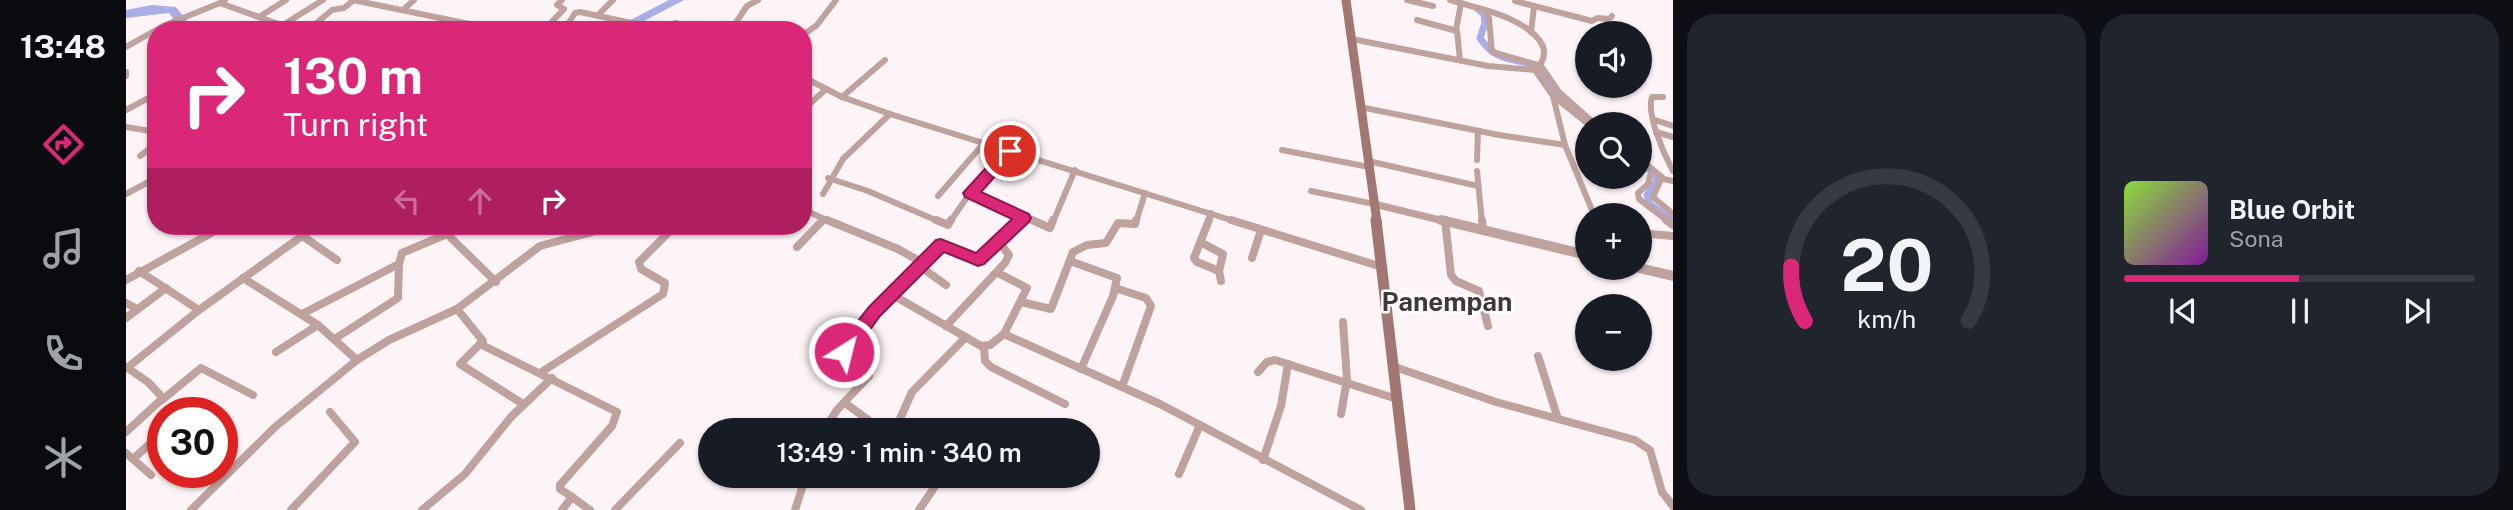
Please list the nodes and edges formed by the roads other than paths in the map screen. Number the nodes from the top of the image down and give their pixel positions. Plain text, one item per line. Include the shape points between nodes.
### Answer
1 (286, 0) edge
2 (323, 0) edge
3 (354, 0) edge
4 (414, 0) edge
5 (562, 0) edge
6 (613, 0) edge
7 (758, 0) edge
8 (836, 0) edge
9 (1346, 0) edge
10 (1407, 0) edge
11 (1450, 0) edge
12 (223, 1) edge
13 (1514, 1) edge
14 (1461, 5) junction
15 (1433, 6) dead end
16 (1534, 7) junction
17 (403, 10) junction
18 (1485, 10) junction
19 (598, 15) junction
20 (1612, 16) dead end
21 (259, 17) junction
22 (1417, 20) dead end
23 (174, 21) edge
24 (271, 21) edge
25 (289, 21) edge
26 (319, 21) edge
27 (451, 21) edge
28 (553, 21) edge
29 (572, 21) edge
30 (628, 21) edge
31 (737, 21) edge
32 (812, 29) edge
33 (1456, 30) junction
34 (1531, 32) junction
35 (147, 36) edge
36 (1352, 39) junction
37 (126, 47) edge
38 (885, 60) dead end
39 (1460, 60) junction
40 (1538, 68) junction
41 (812, 82) edge
42 (825, 90) junction
43 (1553, 96) junction
44 (842, 97) junction
45 (1663, 97) dead end
46 (147, 99) edge
47 (812, 102) edge
48 (1360, 107) junction
49 (126, 110) edge
50 (1582, 112) edge
51 (890, 114) junction
52 (1575, 114) edge
53 (1655, 120) junction
54 (1673, 126) edge
55 (126, 127) edge
56 (147, 130) edge
57 (1478, 131) junction
58 (1656, 132) junction
59 (1673, 137) edge
60 (984, 143) junction
61 (1565, 145) junction
62 (1282, 150) dead end
63 (147, 151) edge
64 (1010, 151) junction
65 (140, 156) dead end
66 (1477, 160) dead end
67 (1668, 163) junction
68 (1368, 164) junction
69 (1075, 170) junction
70 (1477, 171) dead end
71 (1673, 171) edge
72 (1652, 172) edge
73 (1652, 173) edge
74 (1657, 177) junction
75 (828, 178) junction
76 (1673, 181) edge
77 (147, 183) edge
78 (1478, 186) junction
79 (1311, 191) dead end
80 (971, 193) junction
81 (1146, 193) junction
82 (126, 194) edge
83 (823, 194) dead end
84 (938, 196) dead end
85 (1589, 203) edge
86 (1374, 204) junction
87 (812, 213) edge
88 (1211, 214) junction
89 (1673, 214) edge
90 (1023, 218) junction
91 (824, 219) junction
92 (1445, 220) junction
93 (1673, 226) edge
94 (1483, 229) junction
95 (1261, 230) junction
96 (812, 231) edge
97 (1652, 234) edge
98 (208, 235) edge
99 (301, 235) joint
100 (445, 235) edge
101 (448, 235) edge
102 (581, 235) edge
103 (666, 235) edge
104 (809, 235) edge
105 (1673, 236) edge
106 (999, 242) junction
107 (1202, 243) junction
108 (797, 247) dead end
109 (1575, 252) edge
110 (1252, 258) dead end
111 (337, 260) dead end
112 (1070, 261) junction
113 (399, 264) junction
114 (919, 264) junction
115 (1383, 267) junction
116 (139, 271) junction
117 (1219, 271) junction
118 (1652, 271) edge
119 (998, 273) junction
120 (1673, 276) edge
121 (243, 278) junction
122 (126, 279) edge
123 (1221, 281) dead end
124 (496, 282) junction
125 (946, 285) dead end
126 (166, 288) junction
127 (1115, 288) junction
128 (891, 293) junction
129 (1021, 302) junction
130 (126, 303) edge
131 (137, 309) junction
132 (457, 309) junction
133 (199, 310) junction
134 (302, 314) junction
135 (126, 318) edge
136 (1343, 322) dead end
137 (318, 325) junction
138 (946, 326) junction
139 (1488, 326) dead end
140 (1004, 334) junction
141 (966, 337) junction
142 (336, 338) junction
143 (480, 344) junction
144 (984, 347) junction
145 (276, 352) dead end
146 (1538, 356) dead end
147 (357, 360) junction
148 (1288, 364) junction
149 (126, 367) edge
150 (1395, 367) junction
151 (1081, 369) junction
152 (1258, 372) dead end
153 (540, 373) junction
154 (552, 378) junction
155 (1346, 383) junction
156 (1122, 387) junction
157 (253, 395) dead end
158 (162, 397) edge
159 (166, 397) edge
160 (1398, 399) junction
161 (845, 403) junction
162 (523, 404) junction
163 (1065, 404) dead end
164 (330, 412) dead end
165 (147, 413) edge
166 (1341, 414) dead end
167 (833, 418) edge
168 (866, 418) edge
169 (900, 418) edge
170 (1558, 419) junction
171 (1200, 425) junction
172 (126, 432) edge
173 (680, 443) dead end
174 (147, 444) edge
175 (130, 456) edge
176 (1263, 460) junction
177 (147, 472) edge
178 (1179, 474) dead end
179 (802, 488) edge
180 (934, 488) edge
181 (572, 498) junction
182 (1673, 506) edge
183 (191, 510) edge
184 (291, 510) edge
185 (422, 510) edge
186 (562, 510) edge
187 (590, 510) edge
188 (615, 510) edge
189 (795, 510) edge
190 (919, 510) edge
191 (1361, 510) edge
192 (1410, 510) edge

1 - 21 street
2 - 25 street
3 - 17 street
3 - 26 street
4 - 17 street
5 - 28 street via 557,5 564,9
6 - 19 street
7 - 31 street via 747,6
8 - 32 street
9 - 36 main road
10 - 15 street
11 - 14 street
12 - 21 street
12 - 23 street
13 - 16 street
14 - 18 street
14 - 33 street
16 - 20 street via 1592,21
16 - 34 street
17 - 27 street
18 - 34 street
18 - 40 street via 1492,52
19 - 29 street via 578,12
19 - 30 street
21 - 24 street
22 - 33 street
33 - 39 street
34 - 40 street via 1546,49
35 - 37 street
36 - 39 street
36 - 48 main road
38 - 44 street
39 - 40 street
40 - 43 street
40 - 50 street
41 - 42 street
42 - 44 street
42 - 47 street
43 - 52 street
43 - 61 street
44 - 51 street
45 - 53 street via 1654,96 1649,103
46 - 49 street
48 - 57 street
48 - 68 main road
51 - 60 street
51 - 75 street via 856,143
53 - 54 street
53 - 58 street
55 - 56 street
57 - 61 street
57 - 66 street
58 - 59 street
58 - 67 street
60 - 64 street
60 - 84 street
61 - 85 street
62 - 68 street
63 - 65 street
64 - 69 street
64 - 80 street
67 - 71 street
67 - 74 street
68 - 78 street
68 - 86 main road
69 - 81 street
69 - 90 street via 1051,228
70 - 78 street
72 - 74 street
73 - 74 street
74 - 76 street
74 - 89 street via 1653,197
74 - 93 street via 1638,193 1639,199
75 - 80 street via 947,225
75 - 83 street
77 - 82 street
78 - 94 street
79 - 86 street
80 - 90 street
81 - 88 street
81 - 112 street via 1135,223 1118,223 1107,242 1077,248
86 - 92 street
86 - 115 main road
87 - 91 street
88 - 95 street
88 - 107 street
90 - 106 street
91 - 96 street
91 - 114 street via 898,249
92 - 94 street
92 - 139 street via 1452,278 1479,291
94 - 109 street
95 - 110 street
95 - 115 street
97 - 105 street
98 - 116 street
99 - 111 street
99 - 121 street
100 - 113 street via 405,251
101 - 124 street
102 - 124 street via 540,246
103 - 153 street via 639,262 641,269 665,283 663,294
104 - 108 street
106 - 114 street via 978,260 942,244
106 - 119 street via 1009,257
107 - 117 street via 1223,254
107 - 117 street via 1194,259
112 - 127 street via 1116,276
112 - 129 street via 1051,309
113 - 134 street
113 - 142 street via 397,300
114 - 125 street
114 - 128 street
115 - 150 main road
116 - 122 street
116 - 126 street
117 - 123 street
118 - 120 street
119 - 129 street via 1026,286
119 - 138 street
121 - 133 street
121 - 134 street
124 - 132 street
126 - 131 street
126 - 133 street
127 - 151 street
127 - 156 street via 1149,299 1151,306
128 - 138 street
128 - 161 street via 845,350 846,357 869,376
129 - 140 street
130 - 131 street
131 - 135 street
132 - 143 street via 482,339
132 - 147 street
133 - 149 street
134 - 137 street
136 - 155 street
137 - 142 street
137 - 145 street
138 - 141 street
140 - 144 street
140 - 151 street
141 - 144 street
141 - 169 street via 912,392
142 - 147 street
143 - 153 street
143 - 162 street via 460,364
144 - 163 street via 985,361 991,367
146 - 170 street
147 - 183 street via 275,427
148 - 152 street via 1271,360
148 - 155 street
148 - 176 street via 1281,405
149 - 158 street
150 - 160 main road
150 - 170 street
151 - 156 street
153 - 154 street
154 - 162 street
154 - 181 street via 618,413 608,431 560,485
155 - 160 street
155 - 166 street
156 - 171 street
157 - 159 street via 201,368
160 - 192 main road
161 - 167 street
161 - 168 street
162 - 185 street via 465,474
164 - 184 street via 355,442
165 - 172 street
170 - 182 street via 1648,447 1662,494
171 - 176 street
171 - 178 street
173 - 188 street
174 - 175 street
175 - 177 street
176 - 191 street
179 - 189 street
180 - 190 street
181 - 186 street
181 - 187 street

